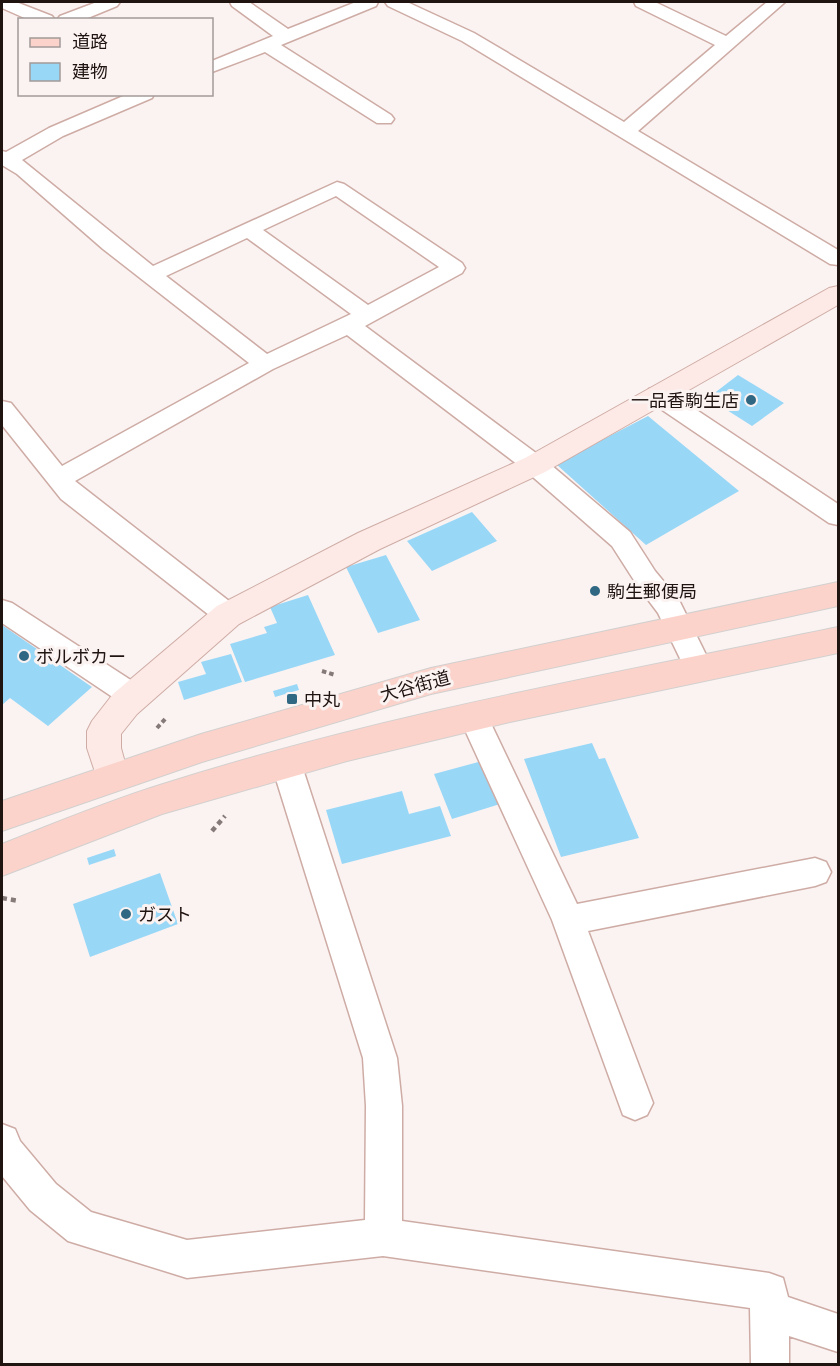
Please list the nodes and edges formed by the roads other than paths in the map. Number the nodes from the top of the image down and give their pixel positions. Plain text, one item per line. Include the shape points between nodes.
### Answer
1 (2, 2) edge
2 (111, 2) edge
3 (238, 2) edge
4 (370, 2) edge
5 (394, 2) edge
6 (642, 2) edge
7 (777, 2) edge
8 (41, 18) edge
9 (71, 18) edge
10 (285, 36) junction
11 (266, 44) junction
12 (728, 44) junction
13 (213, 67) edge
14 (140, 96) edge
15 (384, 119) dead end
16 (625, 132) junction
17 (9, 167) edge
18 (249, 230) junction
19 (838, 259) edge
20 (151, 275) junction
21 (838, 294) edge
22 (358, 320) junction
23 (265, 364) junction
24 (657, 395) junction
25 (2, 409) edge
26 (536, 465) junction
27 (59, 479) junction
28 (838, 516) edge
29 (838, 594) edge
30 (2, 610) edge
31 (228, 615) junction
32 (679, 627) junction
33 (838, 640) edge
34 (699, 669) junction
35 (134, 696) junction
36 (474, 717) junction
37 (286, 763) junction
38 (112, 777) junction
39 (2, 816) edge
40 (2, 860) edge
41 (815, 872) dead end
42 (568, 920) junction
43 (635, 1103) dead end
44 (2, 1142) edge
45 (383, 1237) junction
46 (770, 1310) junction
47 (838, 1333) edge
48 (770, 1365) edge

1 - 8 street
2 - 9 street
3 - 10 street
4 - 10 street
5 - 16 street via 446,18 468,37
6 - 12 street
7 - 12 street
10 - 11 street
11 - 13 street
11 - 15 street
12 - 16 street
14 - 17 street via 56,132
16 - 19 street
17 - 20 street
18 - 20 street
18 - 22 street
18 - 22 street via 337,188 454,268
20 - 23 street
21 - 24 street
22 - 23 street
22 - 26 street
23 - 27 street
24 - 26 street
24 - 28 street
25 - 27 street
26 - 31 street via 369,541
26 - 32 street via 621,539
27 - 31 street via 70,493
29 - 32 main road, 大谷街道
30 - 35 street
31 - 35 street
32 - 34 street
32 - 38 main road, 大谷街道 via 431,681 304,716
33 - 34 main road
34 - 36 main road
35 - 38 street via 104,731
36 - 37 main road
36 - 42 street
37 - 40 main road via 131,810
37 - 45 street via 381,1058
38 - 39 main road, 大谷街道
41 - 42 street
42 - 43 street
44 - 45 street via 6,1153 43,1197 81,1228 187,1259
45 - 46 street via 769,1292
46 - 47 street
46 - 48 street

